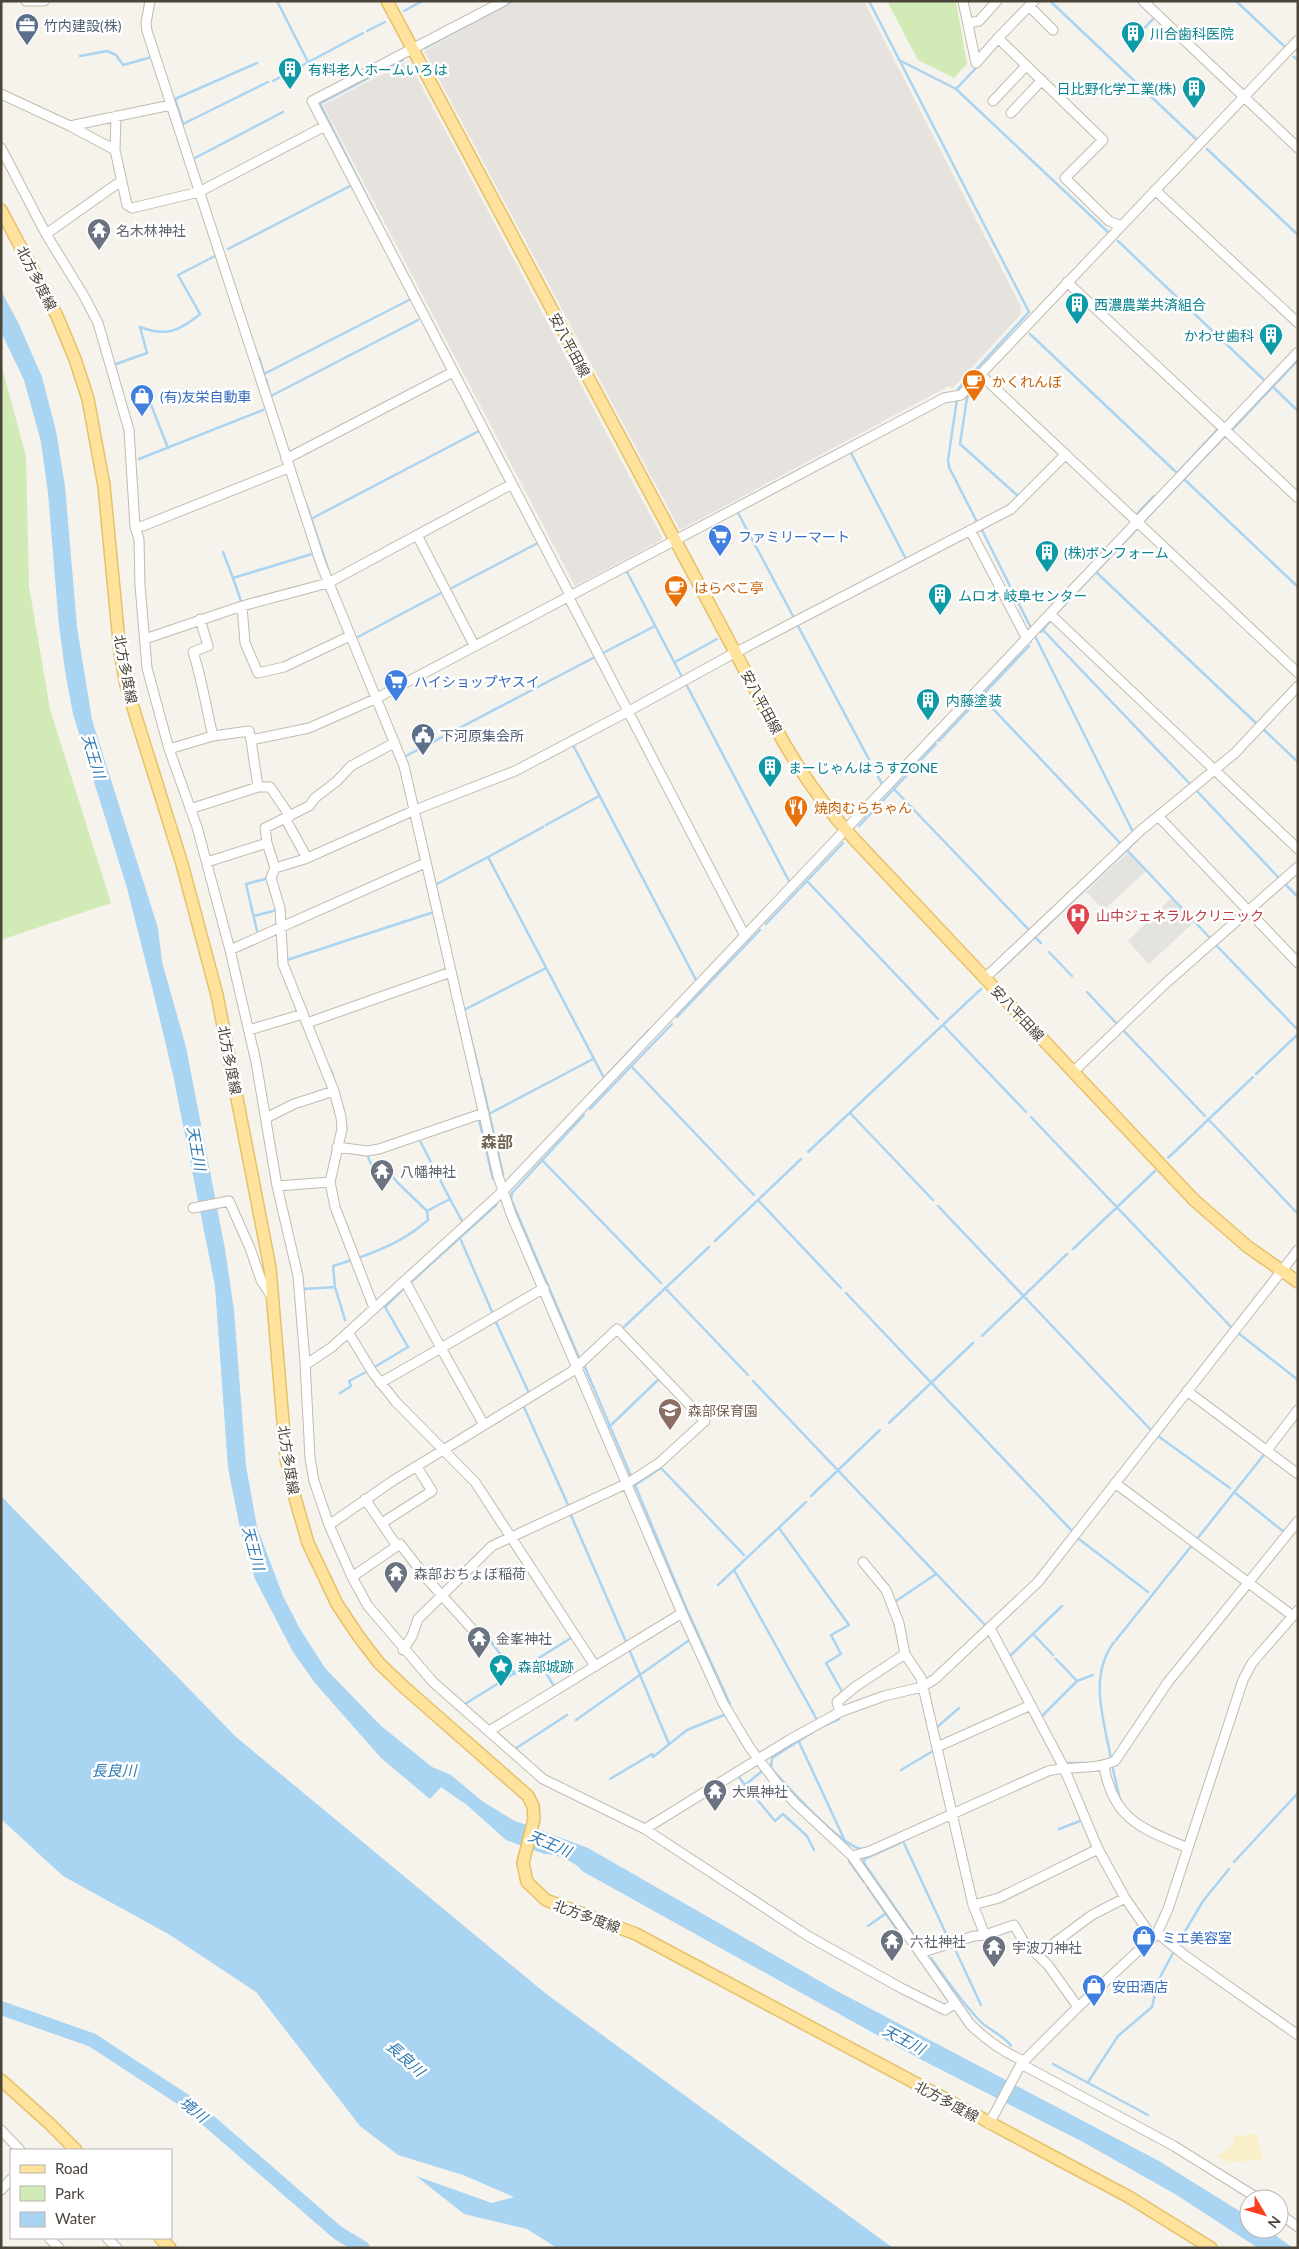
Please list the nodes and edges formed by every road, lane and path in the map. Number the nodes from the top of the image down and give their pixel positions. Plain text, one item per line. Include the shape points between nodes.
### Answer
1 (26, 1) edge
2 (44, 1) edge
3 (150, 1) edge
4 (387, 1) edge
5 (504, 1) edge
6 (963, 1) edge
7 (996, 1) edge
8 (1143, 1) edge
9 (1031, 4) edge
10 (968, 23) junction
11 (1053, 30) dead end
12 (998, 38) junction
13 (1298, 40) edge
14 (412, 49) junction
15 (1026, 66) junction
16 (1042, 80) junction
17 (1, 94) edge
18 (1244, 97) junction
19 (993, 101) dead end
20 (171, 105) junction
21 (1011, 112) dead end
22 (116, 116) junction
23 (70, 126) junction
24 (324, 126) junction
25 (1, 148) edge
26 (1298, 148) edge
27 (115, 150) junction
28 (121, 181) junction
29 (198, 190) junction
30 (1155, 190) junction
31 (1, 210) edge
32 (1120, 226) junction
33 (46, 234) junction
34 (1067, 282) junction
35 (1298, 323) edge
36 (1298, 352) edge
37 (453, 372) junction
38 (981, 375) junction
39 (1225, 430) junction
40 (1066, 454) junction
41 (287, 464) junction
42 (512, 484) junction
43 (1298, 498) edge
44 (1138, 523) junction
45 (976, 527) junction
46 (135, 528) junction
47 (417, 535) junction
48 (675, 539) junction
49 (328, 583) junction
50 (569, 595) junction
51 (242, 606) junction
52 (1050, 614) junction
53 (200, 620) junction
54 (350, 636) junction
55 (1028, 638) junction
56 (145, 639) junction
57 (474, 645) junction
58 (736, 654) junction
59 (1298, 673) edge
60 (1298, 686) edge
61 (375, 699) junction
62 (628, 712) junction
63 (213, 736) junction
64 (251, 740) junction
65 (394, 743) junction
66 (169, 749) junction
67 (1214, 770) junction
68 (258, 787) junction
69 (190, 809) junction
70 (414, 810) junction
71 (1158, 816) junction
72 (288, 817) junction
73 (845, 830) junction
74 (267, 843) junction
75 (1298, 849) edge
76 (307, 858) junction
77 (206, 862) junction
78 (426, 863) junction
79 (1298, 867) edge
80 (275, 868) junction
81 (1247, 910) junction
82 (281, 928) junction
83 (745, 936) junction
84 (230, 950) junction
85 (1298, 963) edge
86 (451, 972) junction
87 (985, 978) junction
88 (305, 1018) junction
89 (249, 1030) junction
90 (1074, 1072) junction
91 (334, 1092) junction
92 (484, 1113) junction
93 (266, 1118) junction
94 (337, 1147) junction
95 (330, 1182) junction
96 (277, 1186) junction
97 (503, 1191) junction
98 (193, 1208) dead end
99 (1298, 1250) edge
100 (1281, 1272) junction
101 (405, 1281) junction
102 (1298, 1282) edge
103 (544, 1288) junction
104 (272, 1297) junction
105 (374, 1308) junction
106 (348, 1332) junction
107 (440, 1348) junction
108 (305, 1365) junction
109 (577, 1366) junction
110 (380, 1383) junction
111 (1187, 1391) junction
112 (1298, 1410) edge
113 (484, 1425) junction
114 (1267, 1450) junction
115 (444, 1451) junction
116 (417, 1467) junction
117 (1298, 1474) edge
118 (628, 1483) junction
119 (1115, 1483) junction
120 (365, 1499) junction
121 (1298, 1521) edge
122 (382, 1523) junction
123 (329, 1525) junction
124 (512, 1537) junction
125 (397, 1546) junction
126 (863, 1562) dead end
127 (352, 1577) junction
128 (1248, 1582) junction
129 (441, 1595) junction
130 (682, 1613) junction
131 (1295, 1613) edge
132 (990, 1628) junction
133 (473, 1630) dead end
134 (403, 1650) junction
135 (905, 1654) junction
136 (595, 1666) junction
137 (922, 1687) junction
138 (1031, 1705) junction
139 (840, 1712) junction
140 (489, 1731) junction
141 (937, 1747) junction
142 (759, 1760) junction
143 (1104, 1766) junction
144 (1064, 1768) junction
145 (952, 1815) junction
146 (645, 1829) junction
147 (1188, 1848) junction
148 (1098, 1849) junction
149 (852, 1856) junction
150 (1125, 1898) junction
151 (973, 1905) junction
152 (985, 1935) junction
153 (1155, 1936) junction
154 (920, 1953) junction
155 (1038, 1955) junction
156 (955, 2003) junction
157 (1078, 2007) junction
158 (1298, 2035) edge
159 (1021, 2065) junction
160 (1, 2080) edge
161 (990, 2124) junction
162 (1, 2130) edge
163 (19, 2149) edge
164 (75, 2149) edge
165 (10, 2180) edge
166 (1243, 2189) edge
167 (1, 2190) edge
168 (50, 2239) edge
169 (108, 2239) edge
170 (161, 2239) edge
171 (59, 2248) edge
172 (117, 2248) edge
173 (170, 2248) edge
174 (1211, 2248) edge

1 - 2 street
3 - 20 street via 147,31
4 - 14 main road, 安八平田線
5 - 14 street
6 - 10 street
7 - 10 street via 979,21
8 - 18 street
9 - 11 street
9 - 12 street
10 - 12 street via 976,63
12 - 15 street
13 - 18 street
14 - 24 street via 312,101
14 - 48 main road, 安八平田線
15 - 16 street
15 - 19 street
16 - 21 street
16 - 32 street via 1103,140 1065,178 1109,221
17 - 23 street
18 - 26 street
18 - 30 street
20 - 22 street
20 - 29 street
22 - 23 street
22 - 27 street
23 - 27 street
24 - 29 street
24 - 37 street
25 - 33 street
27 - 28 street
28 - 29 street via 127,205 132,208
28 - 33 street
29 - 41 street
30 - 32 street
30 - 35 street
31 - 104 main road, 北方多度線 via 57,316 76,359 88,399 104,486 125,677 140,735 182,864 217,995 265,1236
32 - 34 street
33 - 46 street via 98,323 129,430
34 - 38 street
34 - 39 street
36 - 39 street
37 - 41 street
37 - 42 street
38 - 40 street
38 - 48 street via 957,395 944,398
39 - 43 street
39 - 44 street
40 - 44 street
40 - 45 street via 1011,509
41 - 46 street
41 - 49 street
42 - 47 street
42 - 50 street
44 - 52 street
44 - 59 street
45 - 55 street
45 - 58 street
46 - 56 street via 139,539
47 - 49 street
47 - 57 street
48 - 50 street
48 - 58 main road, 安八平田線
49 - 51 street
49 - 54 street
50 - 57 street
50 - 62 street
51 - 53 street
51 - 54 street via 245,643 258,672 284,667
52 - 55 street
52 - 67 street
53 - 56 street
53 - 63 street via 208,646 193,652
54 - 61 street
55 - 73 street
56 - 66 street via 147,668
57 - 61 street
58 - 62 street
58 - 73 main road, 安八平田線 via 784,744
60 - 67 street via 1235,753
61 - 64 street via 309,728
61 - 65 street
62 - 70 street via 515,771
62 - 83 street
63 - 64 street via 249,732
63 - 66 street
64 - 68 street
65 - 70 street via 404,766
65 - 72 street via 351,766 309,806
66 - 69 street
67 - 71 street
67 - 75 street
68 - 69 street
68 - 72 street via 270,787
69 - 77 street
70 - 76 street
70 - 78 street
71 - 81 street
71 - 87 street
72 - 74 street via 265,828
72 - 76 street
73 - 83 street
73 - 87 main road, 安八平田線
74 - 77 street
74 - 80 street
76 - 80 street
77 - 84 street
78 - 82 street
78 - 86 street
79 - 81 street
80 - 82 street via 271,878 280,908
81 - 85 street
81 - 90 street
82 - 84 street
82 - 88 street via 283,964
83 - 97 street
84 - 89 street
86 - 88 street
86 - 92 street
87 - 90 main road, 安八平田線
88 - 89 street
88 - 91 street
89 - 93 street
90 - 100 main road, 安八平田線 via 1194,1200
91 - 93 street via 294,1104
91 - 94 street via 342,1129
92 - 94 street via 379,1150
92 - 97 street
93 - 96 street
94 - 95 street
95 - 96 street
95 - 105 street via 335,1207
96 - 108 street via 298,1276
97 - 101 street
97 - 103 street
98 - 104 street via 229,1201 261,1280
99 - 100 street
100 - 102 main road, 安八平田線
100 - 111 street
101 - 105 street
101 - 107 street
103 - 107 street
103 - 109 street
104 - 161 main road, 北方多度線 via 286,1457 306,1535 321,1574 359,1637 379,1663 523,1791 533,1806 534,1819 523,1863 527,1882 546,1900 636,1934
105 - 106 street
106 - 108 street
106 - 110 street
107 - 110 street
107 - 113 street
108 - 123 street via 310,1458
109 - 113 street
109 - 118 street
109 - 118 street via 617,1329 705,1421 659,1464
110 - 115 street
111 - 114 street
111 - 119 street
112 - 114 street
113 - 115 street
114 - 117 street
115 - 116 street
115 - 124 street via 475,1482
116 - 120 street
116 - 122 street via 432,1491
118 - 124 street
118 - 130 street
119 - 128 street
119 - 132 street via 1038,1582
120 - 122 street
120 - 123 street
121 - 128 street
122 - 125 street
123 - 127 street
124 - 129 street via 492,1546
124 - 136 street
125 - 127 street
125 - 129 street via 400,1544
126 - 135 street via 886,1590 899,1624
127 - 134 street via 368,1606
128 - 131 street
128 - 143 street via 1168,1682 1116,1761
129 - 133 street
129 - 134 street via 418,1619
130 - 136 street
130 - 142 street via 723,1703
131 - 147 street via 1252,1663 1243,1680
132 - 137 street
132 - 138 street
134 - 140 street via 433,1682
135 - 137 street via 921,1678
135 - 139 street via 837,1702
136 - 140 street
137 - 139 street
137 - 141 street
138 - 141 street
138 - 144 street
139 - 142 street
140 - 146 street via 544,1778
141 - 145 street
142 - 146 street
142 - 149 street via 795,1803
143 - 144 street
143 - 147 street via 1124,1814 1148,1831
144 - 145 street via 1048,1771
144 - 148 street
145 - 149 street
145 - 151 street
146 - 156 street via 808,1936 938,2007 945,2010
147 - 153 street via 1168,1909
148 - 150 street
148 - 151 street via 999,1898
149 - 154 street
150 - 153 street
150 - 155 street via 1092,1915
151 - 152 street
152 - 154 street
152 - 155 street via 1014,1924 1024,1942
153 - 157 street
153 - 158 street
154 - 156 street
155 - 157 street
156 - 159 street via 981,2034
157 - 159 street
159 - 161 street
159 - 166 street via 1174,2146
160 - 164 main road
161 - 174 main road, 北方多度線 via 1129,2197
162 - 163 street
165 - 167 street
168 - 171 street
169 - 172 street
170 - 173 main road

